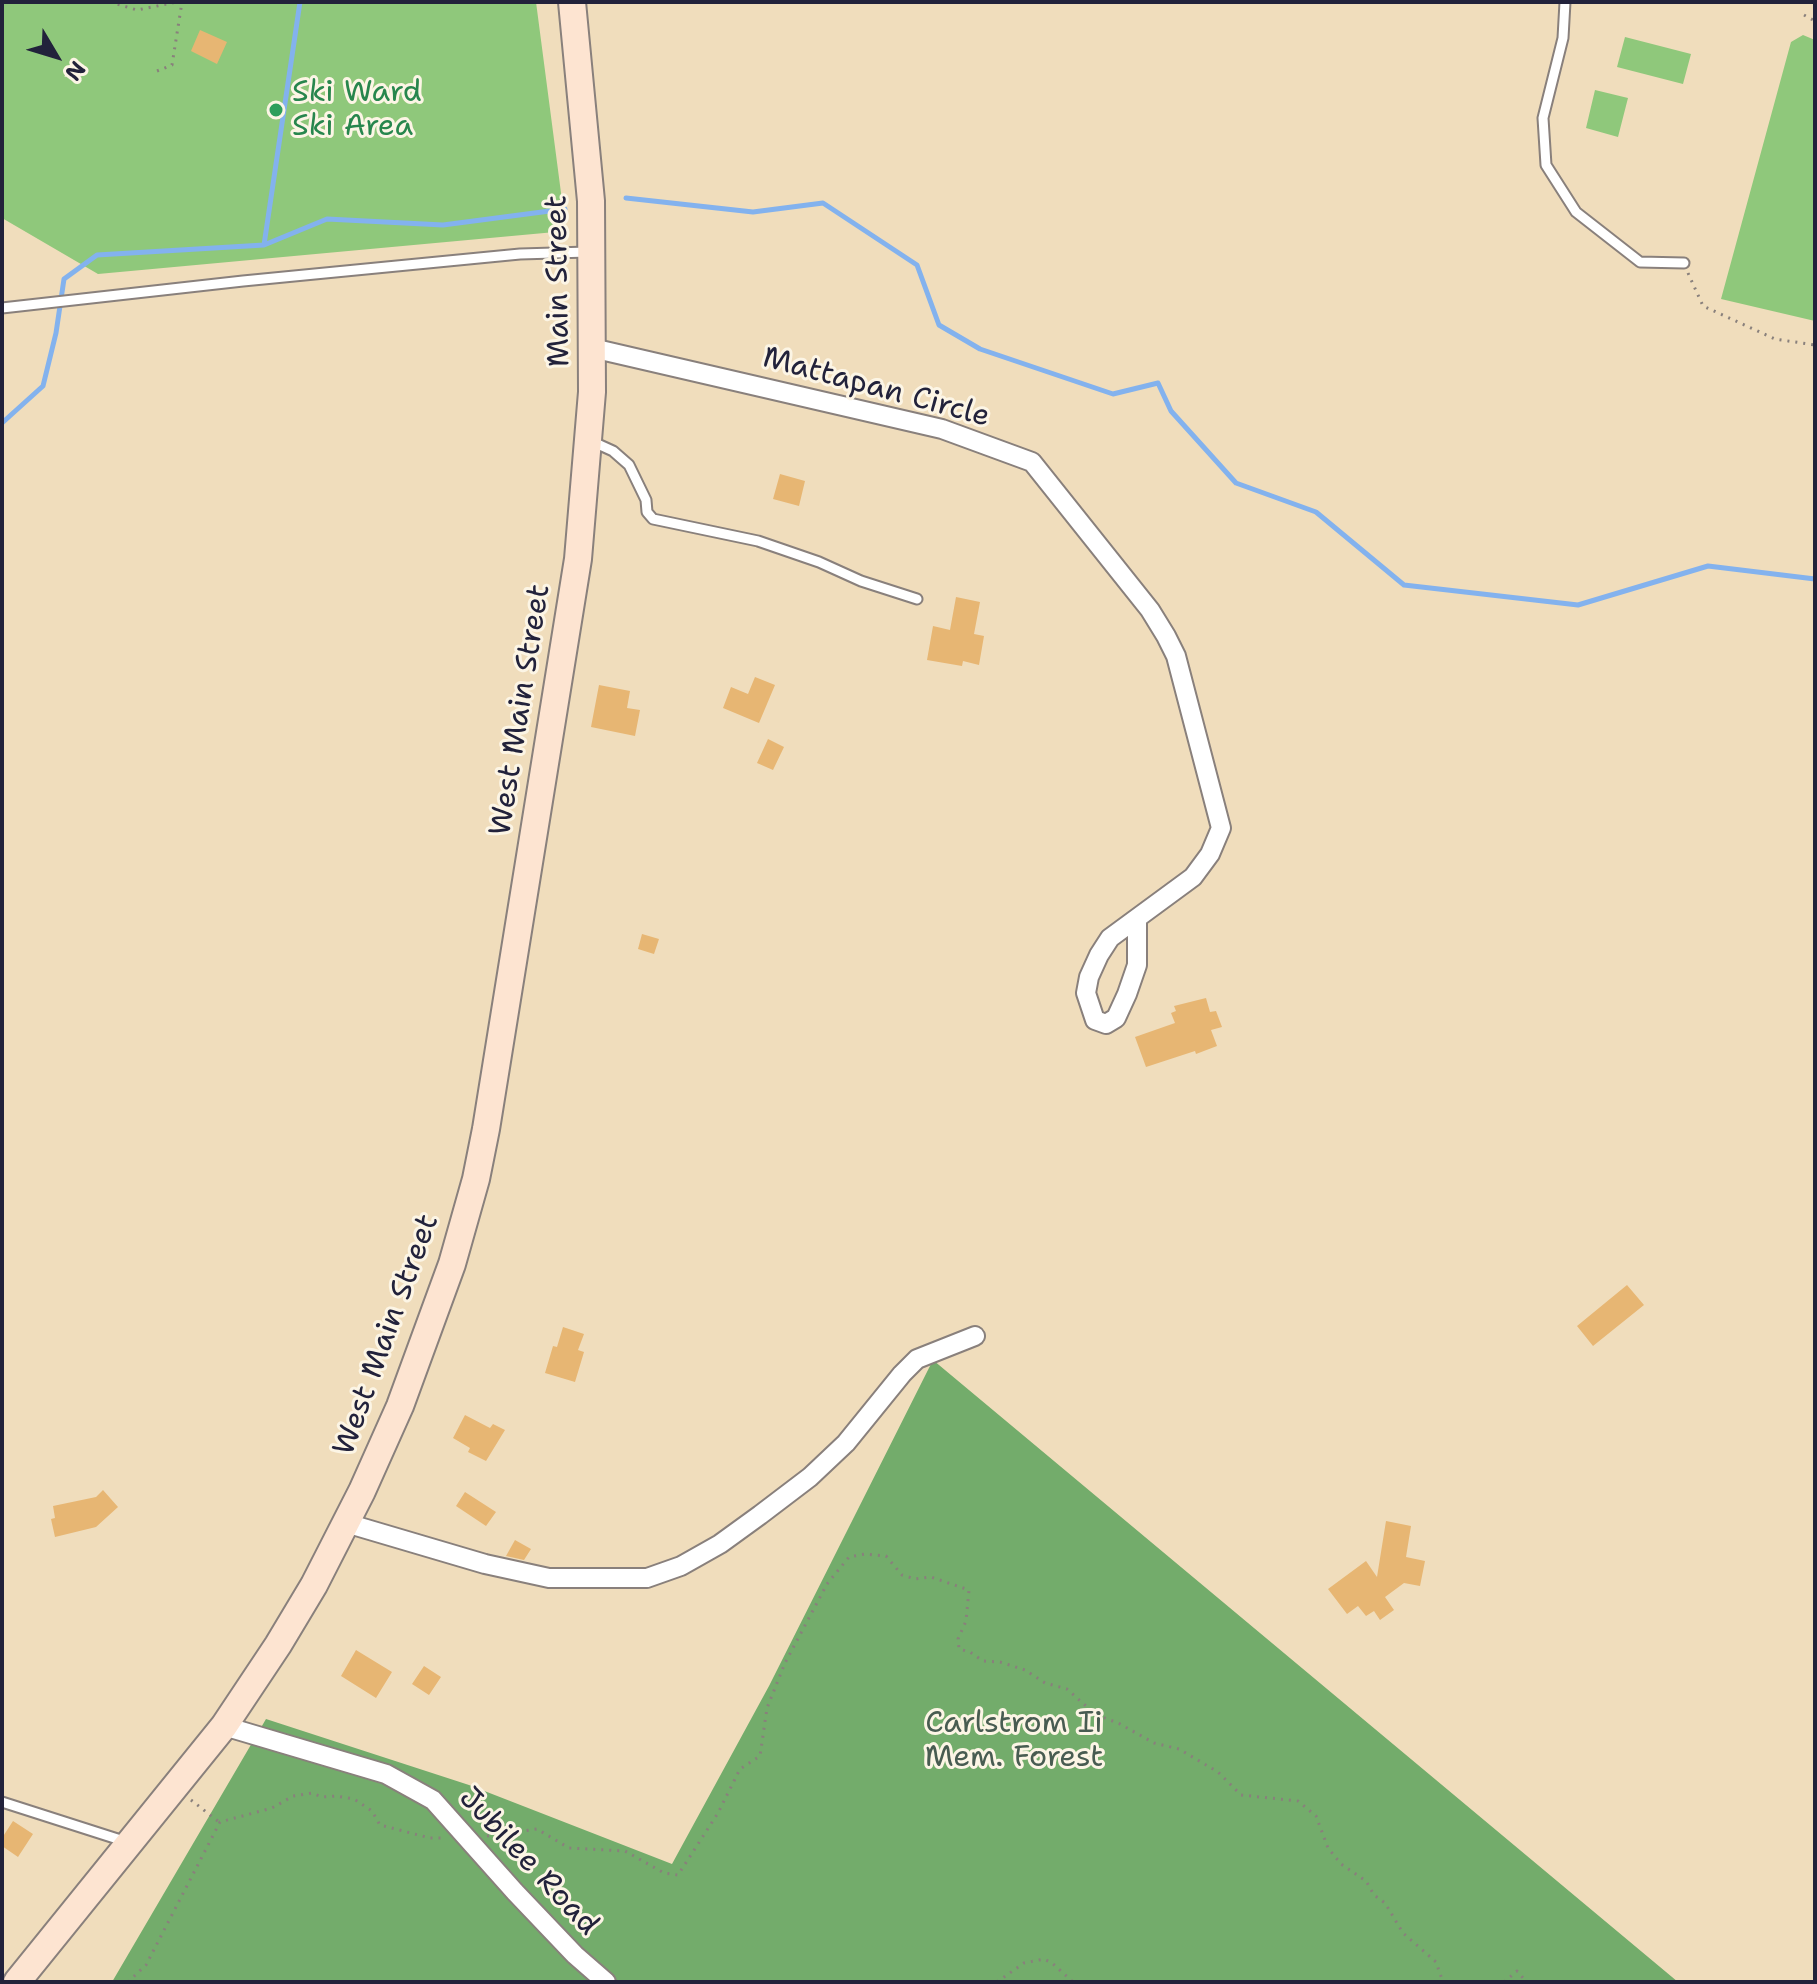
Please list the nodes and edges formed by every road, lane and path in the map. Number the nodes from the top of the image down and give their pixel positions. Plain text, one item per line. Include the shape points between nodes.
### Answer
1 (110, 2) edge
2 (179, 2) edge
3 (572, 2) edge
4 (1565, 2) edge
5 (1804, 15) dead end
6 (1815, 21) edge
7 (157, 71) dead end
8 (591, 252) junction
9 (1684, 263) joint
10 (2, 308) edge
11 (1815, 345) edge
12 (592, 348) junction
13 (588, 439) junction
14 (578, 559) joint
15 (917, 599) dead end
16 (1137, 919) junction
17 (975, 1336) dead end
18 (346, 1523) junction
19 (224, 1726) junction
20 (174, 1788) junction
21 (2, 1802) edge
22 (220, 1822) junction
23 (466, 1837) junction
24 (130, 1843) junction
25 (17, 1982) edge
26 (128, 1982) edge
27 (606, 1982) edge
28 (997, 1982) edge
29 (1073, 1982) edge
30 (1443, 1982) edge
31 (1504, 1982) edge
32 (1523, 1982) edge

1 - 2 path via 137,10
2 - 7 path via 172,65
3 - 8 main road, Main Street
4 - 9 lane via 1563,38 1543,118 1546,165 1576,212 1640,262
5 - 6 path
8 - 10 lane via 504,256
8 - 12 main road, Main Street
9 - 11 path via 1703,306 1775,339
12 - 13 main road, Main Street
12 - 16 street, Mattapan Circle via 942,429 1032,462 1166,636 1176,656 1221,828 1193,877
13 - 14 main road, Main Street
13 - 15 lane via 629,465 653,519 758,541
14 - 18 main road, West Main Street via 476,1179 433,1323
16 - 16 street, Mattapan Circle via 1110,938 1089,977 1086,993 1095,1020 1106,1024 1116,1018 1137,965
17 - 18 street via 917,1359 846,1443 760,1515 681,1566 647,1578 549,1578
18 - 19 main road, West Main Street via 314,1585
19 - 20 main road, West Main Street
19 - 23 street, Jubilee Road via 386,1774 433,1800
20 - 22 path
20 - 24 main road, West Main Street
21 - 24 lane
22 - 23 path via 312,1793 354,1799 372,1811 380,1825 430,1838
22 - 26 path via 146,1965
23 - 27 street, Jubilee Road
23 - 30 path via 537,1829 569,1848 625,1851 678,1875 740,1769 760,1756 767,1708 827,1584 849,1557 886,1556 902,1575 931,1577 969,1590 959,1649 1067,1689 1095,1714 1154,1743 1179,1749 1218,1772 1241,1795 1298,1801 1316,1816 1328,1848 1341,1864 1366,1881 1403,1933 1436,1962
24 - 25 main road, West Main Street
28 - 29 path via 1024,1963 1044,1959
31 - 32 path via 1517,1971

